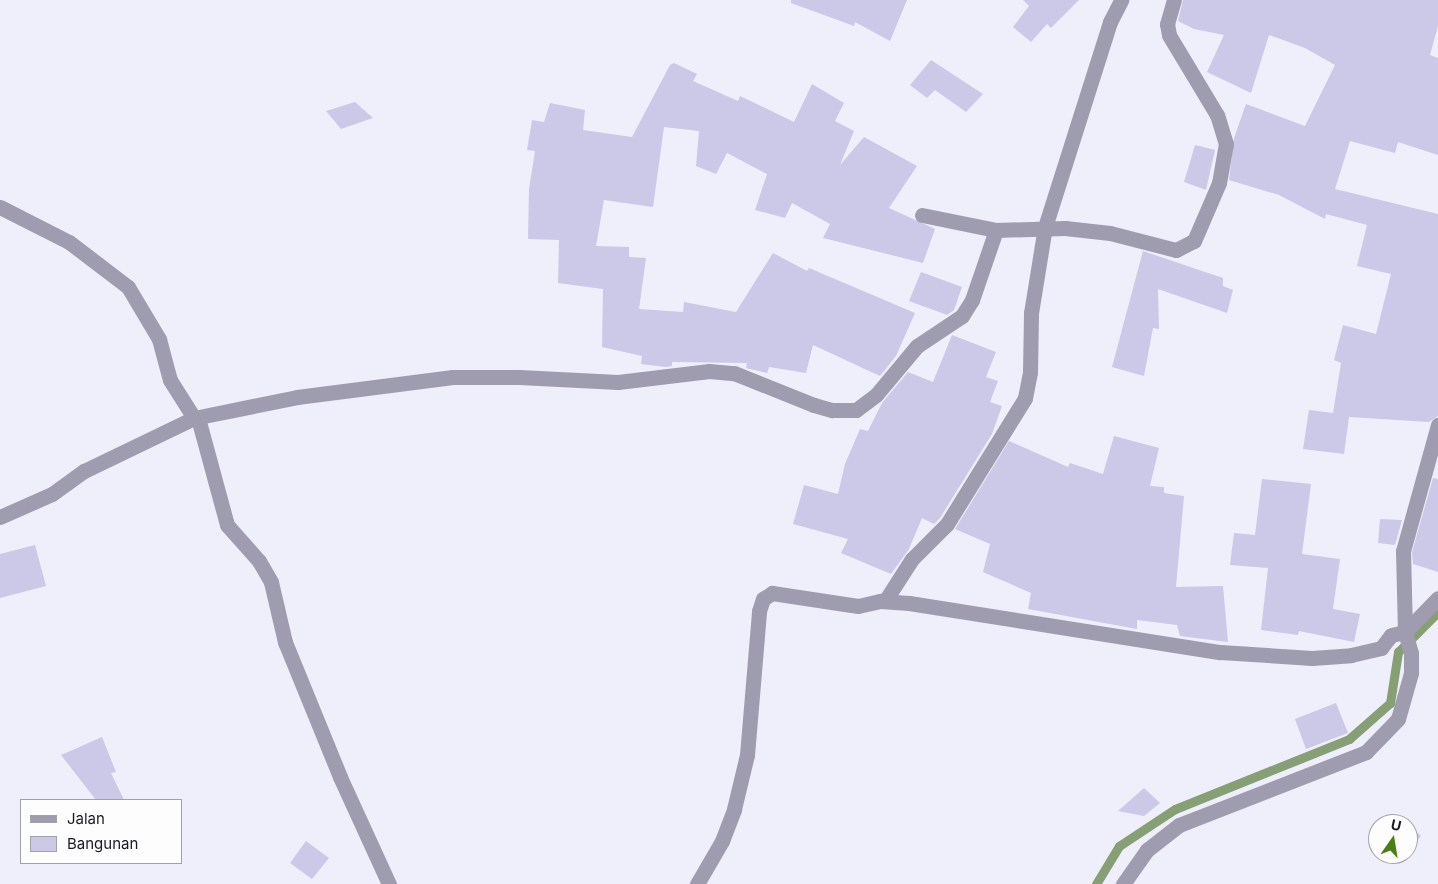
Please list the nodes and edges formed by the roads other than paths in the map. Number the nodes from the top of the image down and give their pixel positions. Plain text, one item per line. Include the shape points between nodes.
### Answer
1 (1121, 0) edge
2 (1174, 0) edge
3 (0, 207) edge
4 (922, 215) dead end
5 (1045, 227) junction
6 (996, 230) junction
7 (196, 418) junction
8 (1438, 424) edge
9 (0, 517) edge
10 (1438, 598) edge
11 (885, 601) junction
12 (1407, 639) junction
13 (389, 884) edge
14 (696, 884) edge
15 (1123, 884) edge

1 - 5 street via 1110,22
2 - 5 street via 1167,28 1217,115 1226,144 1219,183 1201,230 1191,244 1176,250 1110,233
3 - 7 street via 69,242 128,287 159,339 170,380
4 - 6 street
5 - 6 street
5 - 11 street via 1031,313 1030,372 1025,398 947,524 922,547
6 - 7 street via 972,300 962,316 917,346 876,395 856,410 832,410 734,373 709,371 618,382 519,377 426,380 297,397
7 - 9 street via 84,471 52,494
7 - 13 street via 227,525 259,560 271,582 285,642 340,777
8 - 12 street via 1403,551
10 - 12 street
11 - 12 street via 1220,652 1312,658 1351,655 1381,648 1391,635
11 - 14 street via 858,606 778,592 763,599 759,611 747,755 722,841
12 - 15 street via 1411,673 1404,705 1385,736 1366,752 1179,824 1147,850

